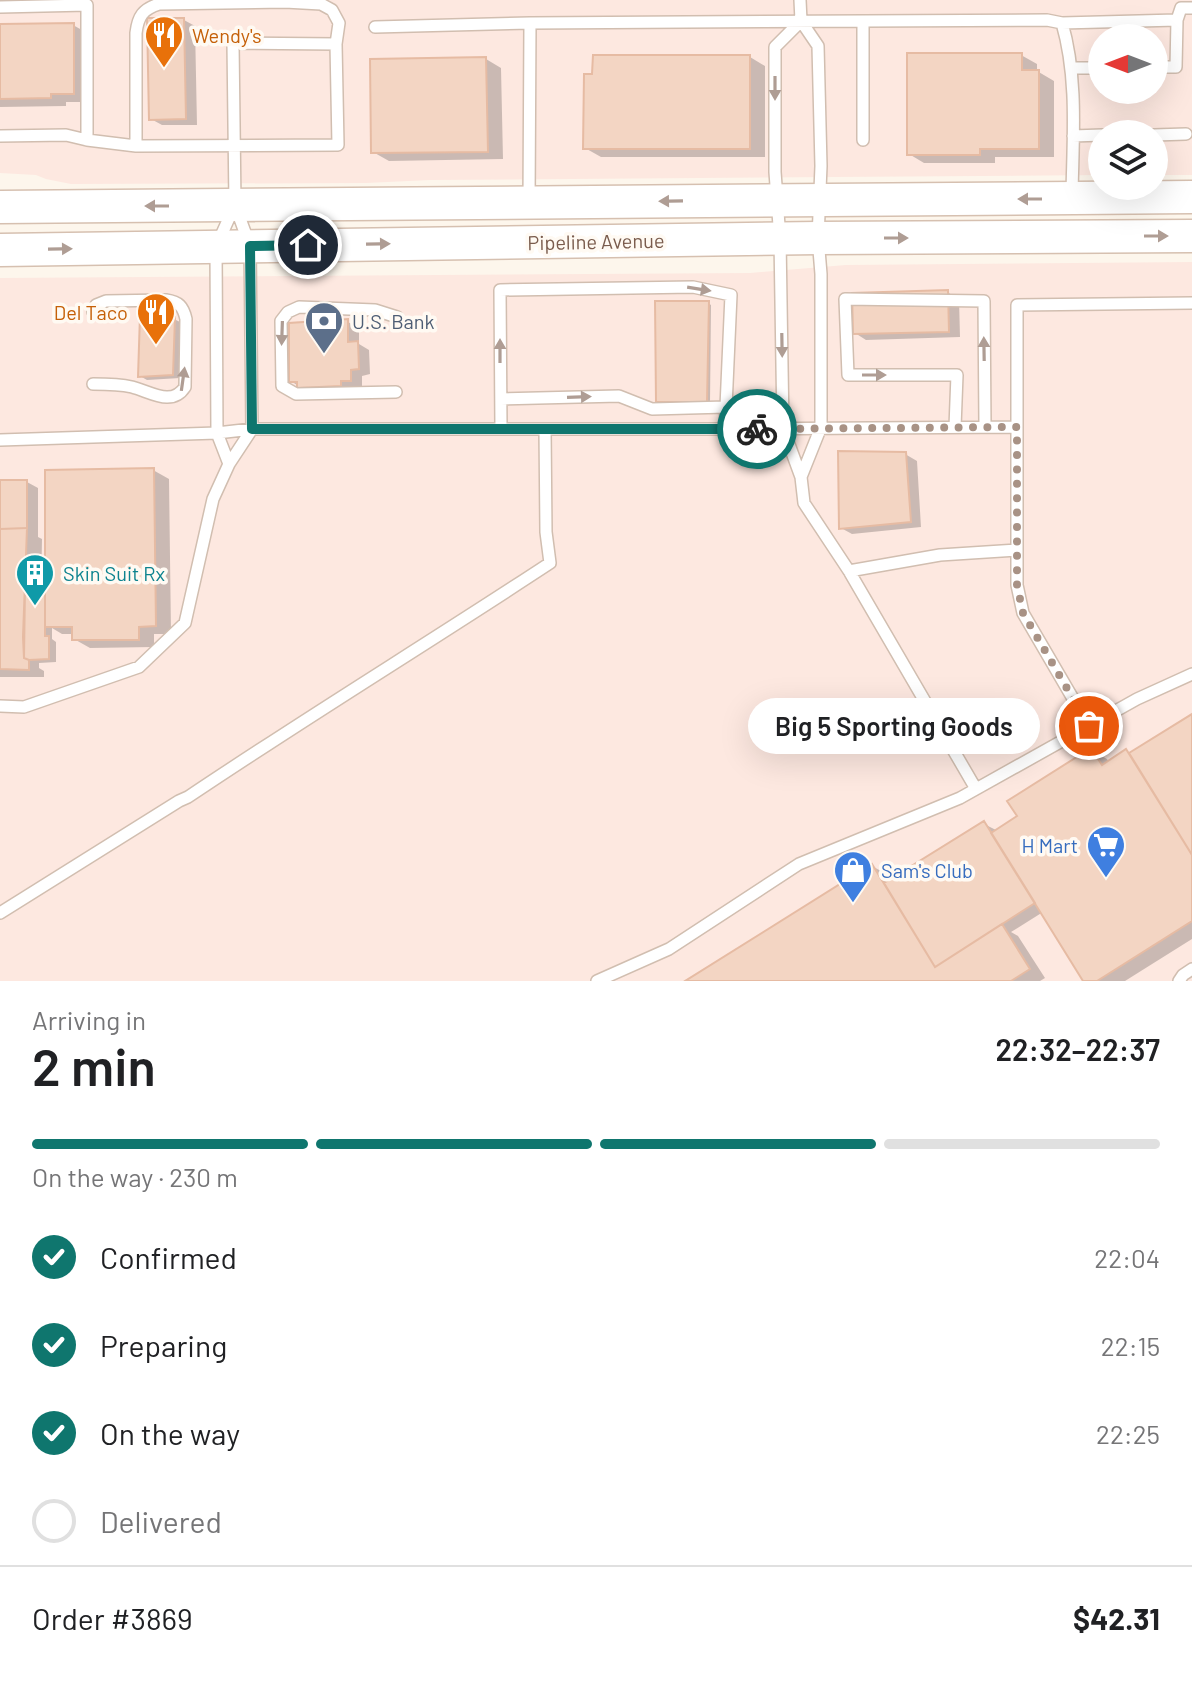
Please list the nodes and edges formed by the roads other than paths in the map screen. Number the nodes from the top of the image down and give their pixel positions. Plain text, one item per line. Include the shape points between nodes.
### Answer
1 (800, 0) edge
2 (0, 7) edge
3 (1192, 8) edge
4 (1177, 20) junction
5 (801, 21) junction
6 (863, 21) junction
7 (530, 23) junction
8 (1062, 23) junction
9 (375, 27) dead end
10 (336, 44) junction
11 (1168, 67) edge
12 (1071, 68) junction
13 (1088, 68) edge
14 (1186, 134) dead end
15 (1088, 135) edge
16 (1168, 135) edge
17 (0, 136) edge
18 (1073, 136) junction
19 (87, 140) junction
20 (863, 140) dead end
21 (234, 145) junction
22 (136, 146) junction
23 (1192, 197) edge
24 (1072, 198) junction
25 (777, 200) junction
26 (820, 200) junction
27 (529, 203) junction
28 (235, 205) junction
29 (0, 207) edge
30 (1192, 236) edge
31 (818, 238) junction
32 (780, 239) junction
33 (528, 242) junction
34 (250, 246) junction
35 (216, 247) junction
36 (0, 250) edge
37 (1192, 303) edge
38 (93, 312) dead end
39 (397, 317) dead end
40 (93, 384) dead end
41 (396, 392) dead end
42 (501, 399) junction
43 (726, 407) junction
44 (821, 427) junction
45 (955, 427) junction
46 (985, 427) junction
47 (1017, 427) junction
48 (783, 428) junction
49 (252, 429) junction
50 (501, 429) junction
51 (545, 429) junction
52 (725, 429) junction
53 (217, 433) junction
54 (0, 440) edge
55 (229, 464) junction
56 (801, 477) junction
57 (1017, 550) junction
58 (849, 571) junction
59 (1192, 674) edge
60 (0, 706) edge
61 (1089, 726) junction
62 (976, 789) junction
63 (0, 913) edge
64 (1192, 969) edge
65 (597, 981) edge
66 (1179, 981) edge

1 - 5 lane
2 - 19 lane via 87,5
3 - 4 lane via 1181,8
4 - 8 lane
4 - 11 lane via 1176,67
5 - 6 lane
5 - 7 lane
5 -> 25 lane via 775,47
5 - 26 lane via 818,46
6 - 8 lane
6 - 20 lane
7 - 9 lane
7 - 27 lane
8 - 12 lane
10 - 21 lane via 233,43
10 - 21 lane via 338,145
10 - 22 lane via 339,23 321,4 149,7 137,18
12 - 13 lane
12 - 18 lane
14 - 16 lane
15 - 18 lane
17 - 19 lane via 66,135
18 - 24 lane
19 - 22 lane
21 - 22 lane
21 - 28 lane
23 - 24 main road, Pipeline Avenue
24 -> 26 main road, Pipeline Avenue
25 - 26 main road, Pipeline Avenue
25 -> 27 main road, Pipeline Avenue
25 - 32 lane
26 - 31 lane
27 - 28 main road, Pipeline Avenue
27 - 33 main road
28 -> 29 main road, Pipeline Avenue
28 - 34 lane
28 - 35 lane
31 -> 30 main road, Pipeline Avenue
31 - 32 main road, Pipeline Avenue
31 - 44 lane
32 - 33 main road, Pipeline Avenue
32 -> 48 lane
34 -> 33 main road, Pipeline Avenue
34 - 35 main road, Pipeline Avenue
34 - 49 lane
36 -> 35 main road, Pipeline Avenue
35 - 53 lane
37 - 47 lane via 1017,305
40 -> 38 lane via 162,397 180,394 185,387 186,319 184,308 166,300 106,301
39 -> 41 lane via 375,310 299,307 281,321 282,386 296,394
42 -> 43 lane via 619,396 652,409
42 -> 43 lane via 500,290 693,287 731,295
42 - 50 lane
43 - 52 lane
44 - 45 lane
44 - 48 lane
44 - 56 lane
45 - 46 lane
46 -> 45 lane via 984,301 845,299 848,375 957,375
46 - 47 lane
47 - 57 lane
48 - 52 lane
48 - 56 lane
49 - 50 lane
49 - 53 lane
49 - 55 lane
50 - 51 lane
51 - 52 lane
51 - 63 lane via 550,563
53 - 54 lane
53 - 55 lane
55 - 60 lane via 213,499 185,623 139,667 24,707
56 - 58 lane via 804,503
57 - 58 lane via 940,555
57 - 61 lane via 1023,613
58 - 62 lane
59 - 61 lane
61 - 62 lane
62 - 65 lane via 799,864 669,949
64 - 66 lane

